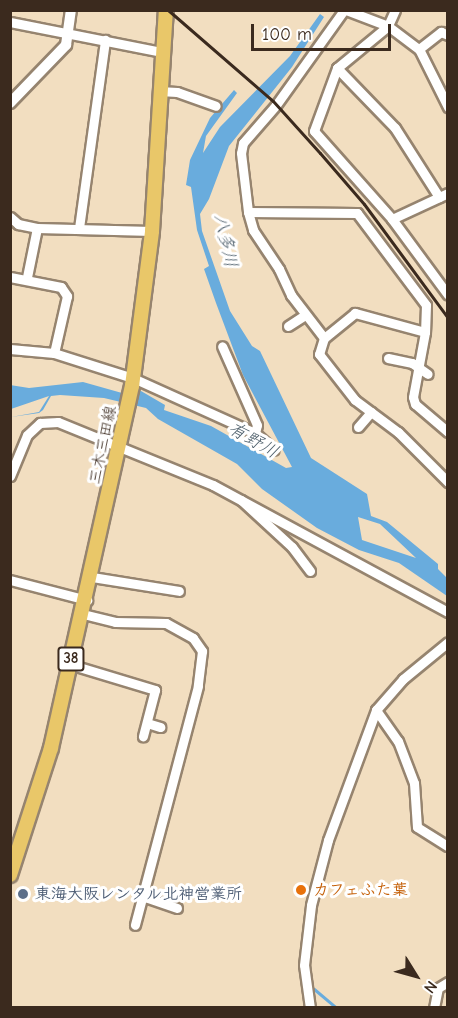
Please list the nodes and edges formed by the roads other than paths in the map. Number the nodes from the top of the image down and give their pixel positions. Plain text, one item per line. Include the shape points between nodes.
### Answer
1 (71, 10) edge
2 (166, 10) edge
3 (345, 10) edge
4 (395, 10) edge
5 (10, 22) edge
6 (388, 26) junction
7 (70, 34) junction
8 (447, 35) edge
9 (105, 40) junction
10 (419, 49) junction
11 (161, 52) junction
12 (337, 68) junction
13 (159, 91) junction
14 (10, 103) edge
15 (216, 106) dead end
16 (447, 107) edge
17 (443, 195) edge
18 (248, 212) junction
19 (10, 217) edge
20 (392, 219) junction
21 (37, 228) junction
22 (79, 228) junction
23 (152, 231) junction
24 (10, 277) edge
25 (27, 278) junction
26 (447, 296) edge
27 (305, 315) junction
28 (288, 326) dead end
29 (425, 332) junction
30 (324, 338) junction
31 (222, 346) dead end
32 (10, 349) edge
33 (54, 353) junction
34 (388, 358) dead end
35 (424, 371) junction
36 (133, 382) junction
37 (371, 412) junction
38 (358, 427) dead end
39 (447, 432) edge
40 (255, 433) junction
41 (121, 443) junction
42 (274, 450) dead end
43 (10, 476) edge
44 (447, 482) edge
45 (240, 498) junction
46 (310, 571) dead end
47 (92, 577) junction
48 (10, 580) edge
49 (179, 591) dead end
50 (87, 600) junction
51 (447, 612) edge
52 (83, 615) junction
53 (447, 642) edge
54 (69, 664) junction
55 (376, 710) junction
56 (147, 723) junction
57 (160, 727) dead end
58 (143, 736) dead end
59 (447, 846) edge
60 (10, 875) edge
61 (142, 896) junction
62 (177, 908) dead end
63 (135, 925) dead end
64 (447, 982) edge
65 (310, 1008) edge
66 (434, 1008) edge

1 - 7 street
2 - 11 main road, 三木三田線 / 38
3 - 6 street
3 - 18 street via 276,105 243,143
4 - 6 street
5 - 7 street
6 - 10 street
6 - 12 street
7 - 9 street
7 - 14 street via 58,57
8 - 10 street via 441,32
9 - 11 street
9 - 22 street
10 - 16 street
11 - 13 main road, 三木三田線 / 38
12 - 17 street via 395,128
12 - 20 street via 314,131
13 - 15 street via 177,92
13 - 23 main road, 三木三田線 / 38
17 - 20 street
18 - 27 street via 253,230
18 - 29 street via 357,213 426,305
19 - 21 street via 18,224
20 - 26 street
21 - 22 street
21 - 25 street
22 - 23 street
23 - 36 main road, 三木三田線 / 38
24 - 25 street
25 - 33 street via 61,287 67,296
27 - 28 street
27 - 30 street
29 - 30 street via 355,313
29 - 35 street
30 - 37 street via 319,354 355,400
31 - 40 street via 257,425
32 - 33 street
33 - 36 street
34 - 35 street
35 - 39 street via 415,405
36 - 40 street
36 - 41 main road, 三木三田線 / 38
37 - 38 street
37 - 44 street via 398,432
40 - 42 street
41 - 43 street via 47,421 27,435
41 - 45 street
41 - 47 main road, 三木三田線 / 38
45 - 46 street via 292,547
45 - 51 street
47 - 49 street
47 - 50 main road, 三木三田線 / 38
48 - 50 street
50 - 52 main road, 三木三田線 / 38
52 - 54 main road, 三木三田線 / 38
52 - 61 street via 115,622 166,623 194,638 202,651 198,687
53 - 55 street via 403,679
54 - 56 street via 155,690
54 - 60 main road, 三木三田線 / 38 via 51,748
55 - 59 street via 398,741 414,783 417,826
55 - 65 street via 328,840 311,905 304,965
56 - 57 street
56 - 58 street
61 - 62 street
61 - 63 street
64 - 66 street via 438,988

